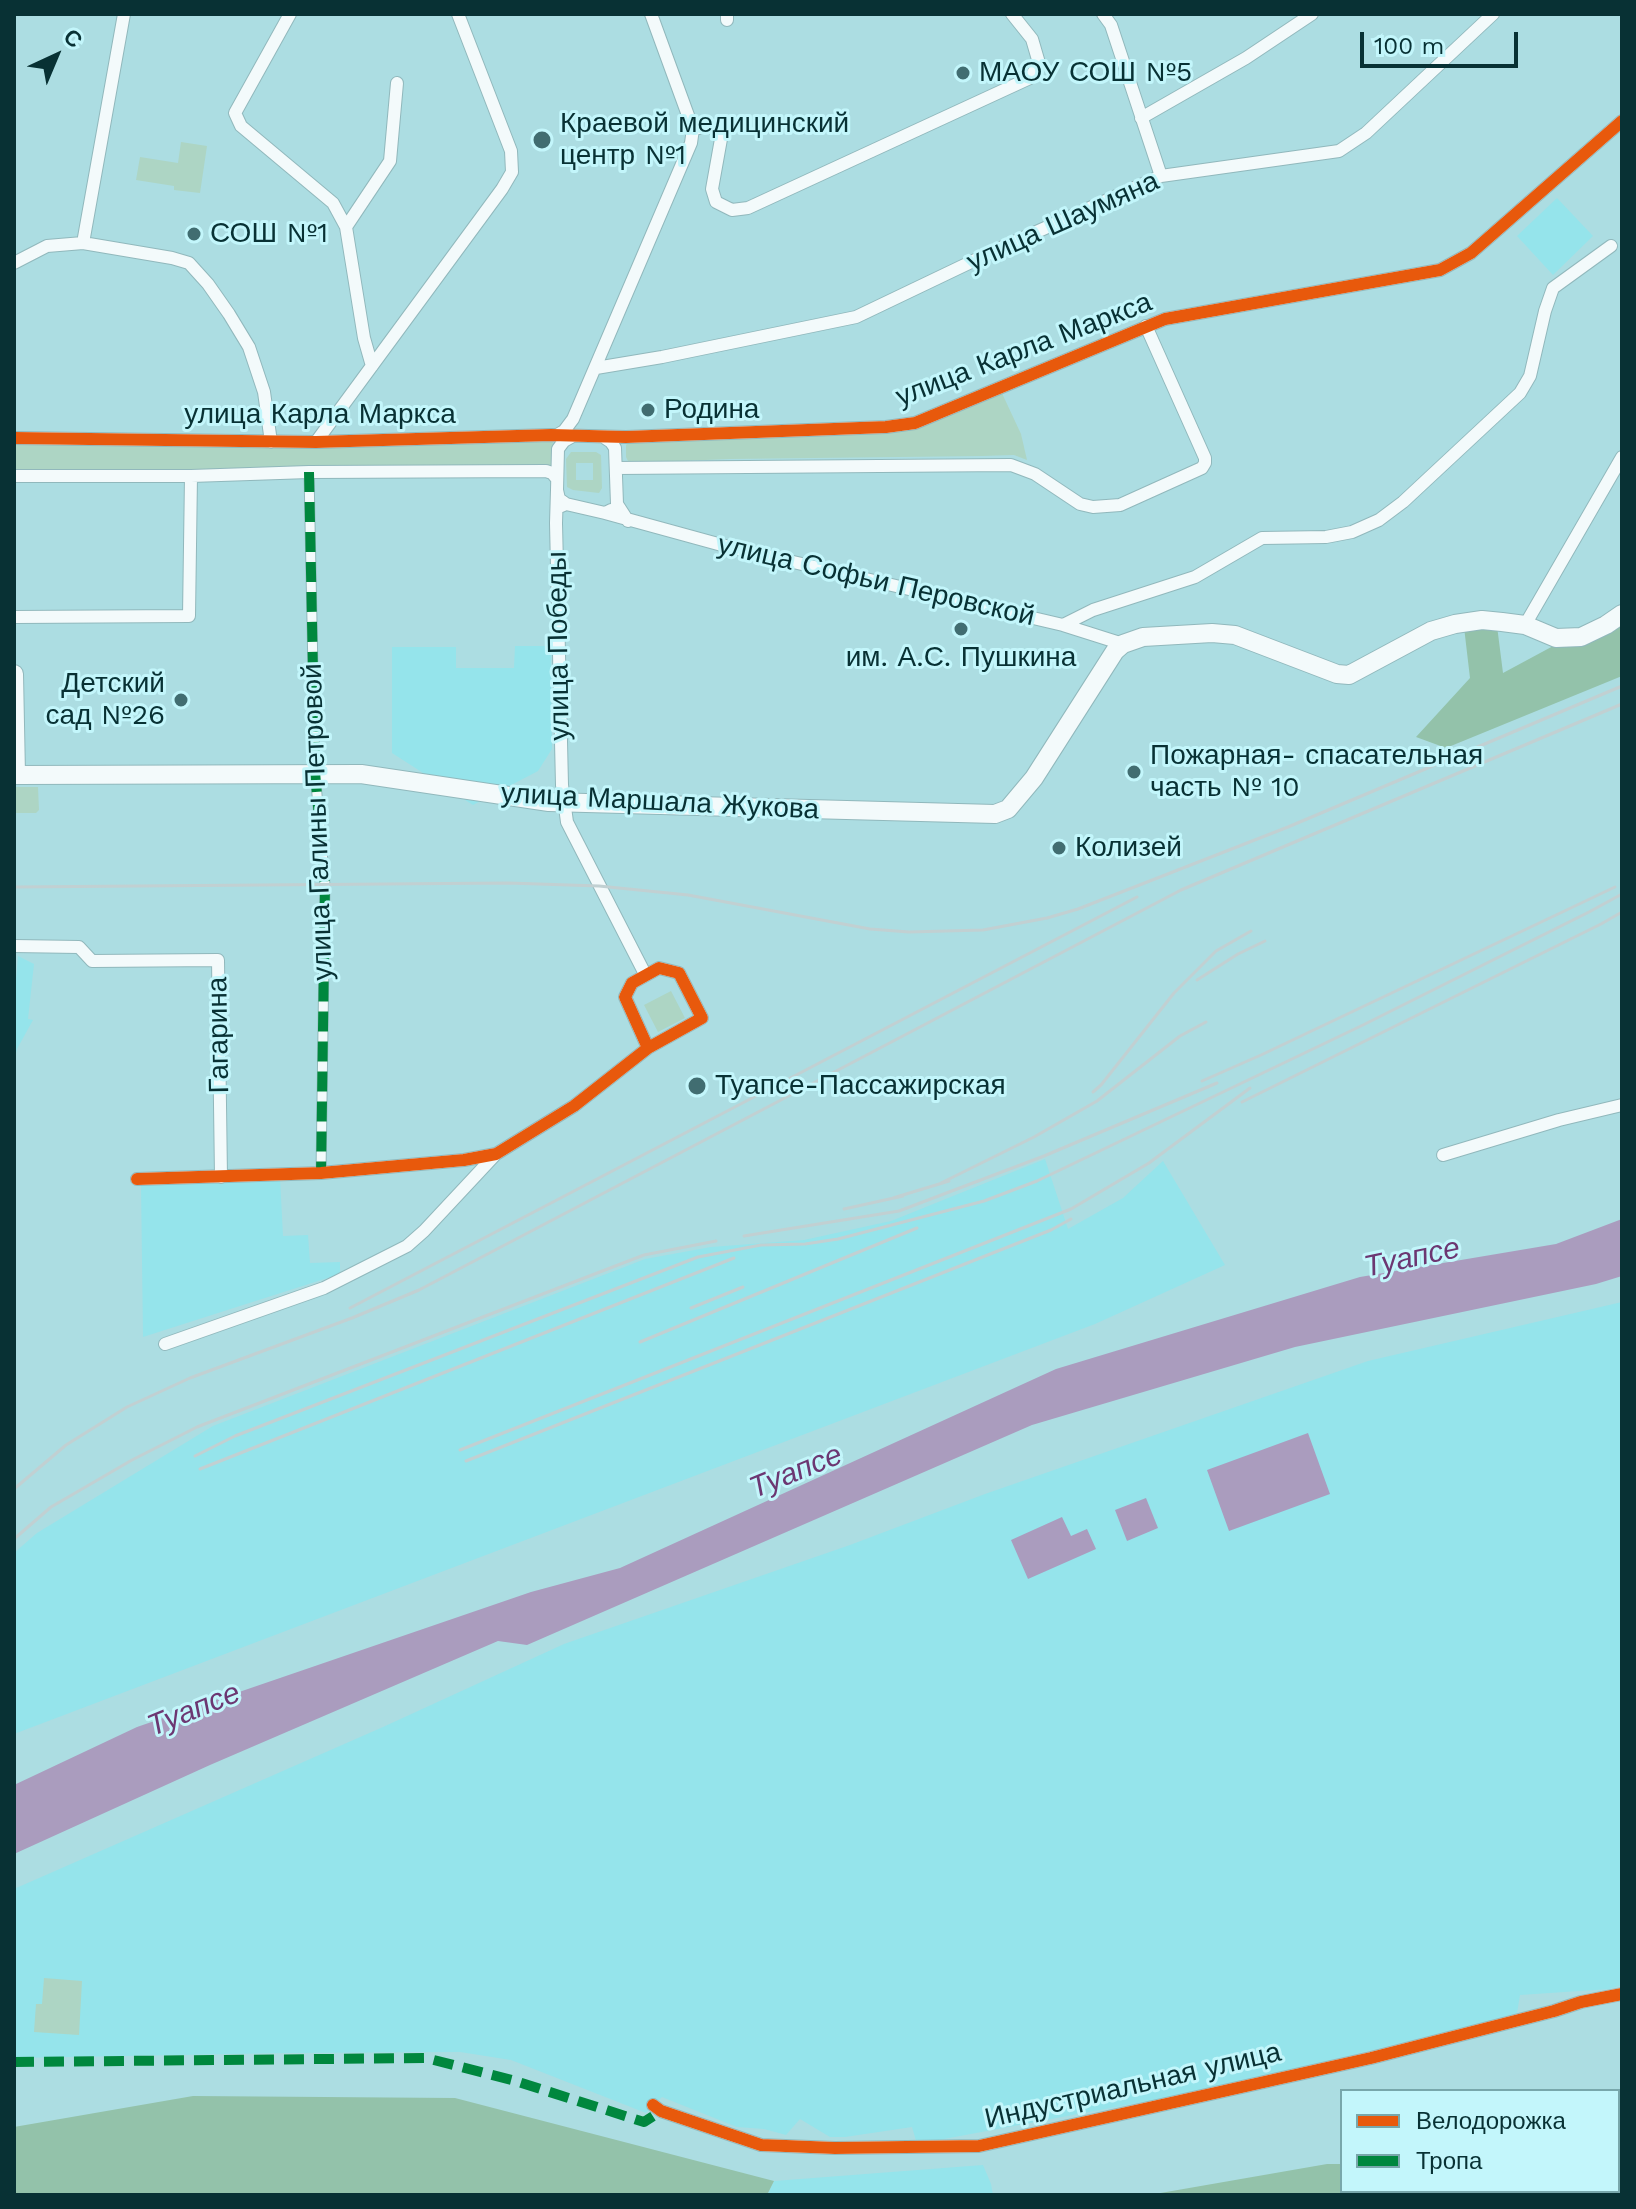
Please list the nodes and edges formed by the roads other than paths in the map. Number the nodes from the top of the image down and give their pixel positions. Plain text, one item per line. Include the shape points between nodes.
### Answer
1 (124, 14) edge
2 (290, 14) edge
3 (458, 14) edge
4 (651, 14) edge
5 (1012, 14) edge
6 (1122, 14) edge
7 (1312, 14) edge
8 (1493, 14) edge
9 (1107, 19) edge
10 (397, 83) dead end
11 (1141, 118) junction
12 (1622, 121) edge
13 (693, 129) junction
14 (1161, 176) junction
15 (346, 227) junction
16 (83, 243) junction
17 (1611, 246) dead end
18 (14, 263) edge
19 (1146, 326) junction
20 (372, 366) junction
21 (596, 368) junction
22 (567, 434) junction
23 (626, 437) junction
24 (14, 438) edge
25 (605, 438) junction
26 (271, 442) junction
27 (316, 442) junction
28 (615, 448) junction
29 (1622, 457) edge
30 (616, 468) junction
31 (309, 472) junction
32 (14, 476) edge
33 (191, 476) junction
34 (557, 484) junction
35 (616, 497) junction
36 (561, 508) junction
37 (605, 513) junction
38 (628, 521) junction
39 (1622, 614) edge
40 (14, 617) edge
41 (1063, 625) junction
42 (1525, 625) junction
43 (1123, 644) junction
44 (14, 674) edge
45 (315, 772) junction
46 (16, 775) edge
47 (564, 803) junction
48 (14, 946) edge
49 (645, 974) junction
50 (648, 1048) junction
51 (1622, 1105) edge
52 (496, 1154) junction
53 (1443, 1155) dead end
54 (321, 1173) junction
55 (221, 1177) junction
56 (137, 1179) dead end
57 (165, 1344) dead end
58 (1622, 1994) edge
59 (653, 2105) dead end

1 - 16 street
2 - 15 street via 235,113 241,126 333,203
3 - 20 street via 511,151 512,172
4 - 13 street
5 - 13 street via 1032,39 1039,65 1030,78 748,208 732,210 716,202 712,189 721,139 709,126
6 - 9 street
7 - 11 street
8 - 14 street, улица Шаумяна via 1366,133 1339,151
9 - 11 street
10 - 15 street via 390,161
11 - 14 street
12 - 19 street, улица Карла Маркса via 1471,253 1440,270
13 - 21 street
14 - 21 street, улица Шаумяна via 856,317
15 - 20 street
16 - 18 street via 47,246
16 - 26 street via 189,263 249,347 264,392
17 - 41 street via 1553,288 1530,376 1520,393 1379,520 1326,537 1262,538 1195,577
19 - 23 street, улица Карла Маркса via 915,423
19 - 30 street, улица Карла Маркса via 1205,463 1120,505 1080,504 1011,465
20 - 27 street
21 - 22 street
22 - 25 street, улица Карла Маркса
22 - 27 street, улица Карла Маркса
22 - 34 street
23 - 25 street, улица Карла Маркса
23 - 28 street
24 - 26 street, улица Карла Маркса
25 - 28 street
26 - 27 street, улица Карла Маркса
28 - 30 street
29 - 42 street
30 - 35 street
31 - 33 street, улица Карла Маркса
31 - 34 street, улица Карла Маркса via 546,471
31 - 45 street, улица Галины Петровой
32 - 33 street, улица Карла Маркса
33 - 40 street via 189,616
34 - 36 street
35 - 37 street
35 - 38 street
36 - 37 street, улица Софьи Перовской
36 - 47 street, улица Победы
37 - 38 street, улица Софьи Перовской
38 - 41 street, улица Софьи Перовской
39 - 42 main road via 1581,637 1556,638
41 - 43 street, улица Софьи Перовской
42 - 43 main road via 1482,620 1455,624 1431,631 1349,675 1235,635 1143,637
43 - 47 main road, улица Маршала Жукова via 1027,788 1008,809 995,814
44 - 46 main road
45 - 46 main road, улица Маршала Жукова
45 - 47 main road, улица Маршала Жукова
45 - 54 street, улица Галины Петровой via 325,885
47 - 49 street, улица Победы via 567,822
48 - 55 street, Гагарина via 79,947 92,961 218,960
49 - 50 street via 625,997
49 - 50 street via 659,968 679,973 702,1018
50 - 52 street via 574,1106
51 - 53 street
52 - 54 street
52 - 57 street via 407,1246 324,1288
54 - 55 street
55 - 56 street
58 - 59 street, Индустриальная улица via 1371,2058 979,2146 761,2145

